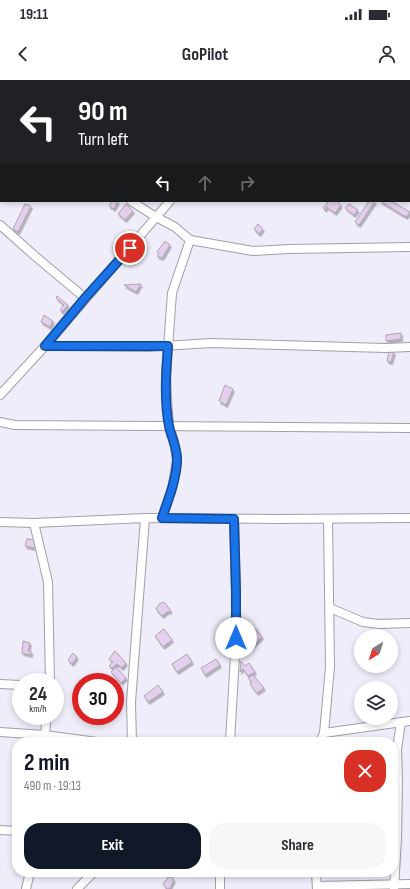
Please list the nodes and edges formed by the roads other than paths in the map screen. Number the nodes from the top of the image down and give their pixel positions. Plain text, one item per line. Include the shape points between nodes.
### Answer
1 (133, 202) edge
2 (169, 202) edge
3 (156, 217) junction
4 (0, 225) edge
5 (190, 240) junction
6 (410, 247) edge
7 (85, 298) junction
8 (45, 346) junction
9 (168, 346) junction
10 (410, 347) edge
11 (0, 395) edge
12 (0, 422) edge
13 (169, 426) junction
14 (410, 428) edge
15 (145, 518) junction
16 (162, 518) junction
17 (410, 518) edge
18 (234, 519) junction
19 (328, 519) junction
20 (0, 522) edge
21 (34, 523) junction
22 (330, 608) junction
23 (410, 623) edge
24 (50, 673) edge
25 (0, 684) edge
26 (12, 685) edge
27 (410, 721) edge
28 (401, 722) junction
29 (46, 725) edge
30 (0, 732) edge
31 (324, 732) junction
32 (38, 737) edge
33 (45, 737) edge
34 (132, 737) edge
35 (230, 737) edge
36 (322, 737) edge
37 (398, 742) edge
38 (0, 830) edge
39 (12, 831) edge
40 (29, 877) edge
41 (89, 877) edge
42 (220, 877) edge
43 (316, 877) edge
44 (410, 884) edge
45 (394, 886) edge
46 (317, 887) edge
47 (26, 889) edge
48 (77, 889) edge
49 (220, 889) edge

1 - 3 street
2 - 3 street
3 - 5 street via 175,227
3 - 7 street via 122,259
4 - 7 street
5 - 6 street via 253,252
5 - 9 street via 172,293
7 - 8 street
8 - 9 street
8 - 11 street
9 - 10 street via 211,343
9 - 13 street via 166,375
12 - 13 street via 15,425
13 - 14 street
13 - 16 street via 177,461 172,489
15 - 16 street
15 - 21 street
15 - 34 street via 132,695
16 - 18 street
17 - 19 street
18 - 19 street
18 - 35 street via 236,638
19 - 22 street
20 - 21 street
21 - 24 street via 48,582
22 - 23 street via 363,622
22 - 31 street via 330,667
25 - 26 street
27 - 28 street
28 - 31 street
28 - 37 street
29 - 33 street
30 - 32 street
31 - 36 street
38 - 39 street
40 - 47 street
41 - 48 street
42 - 49 street
43 - 46 street
44 - 45 street
45 - 46 street

